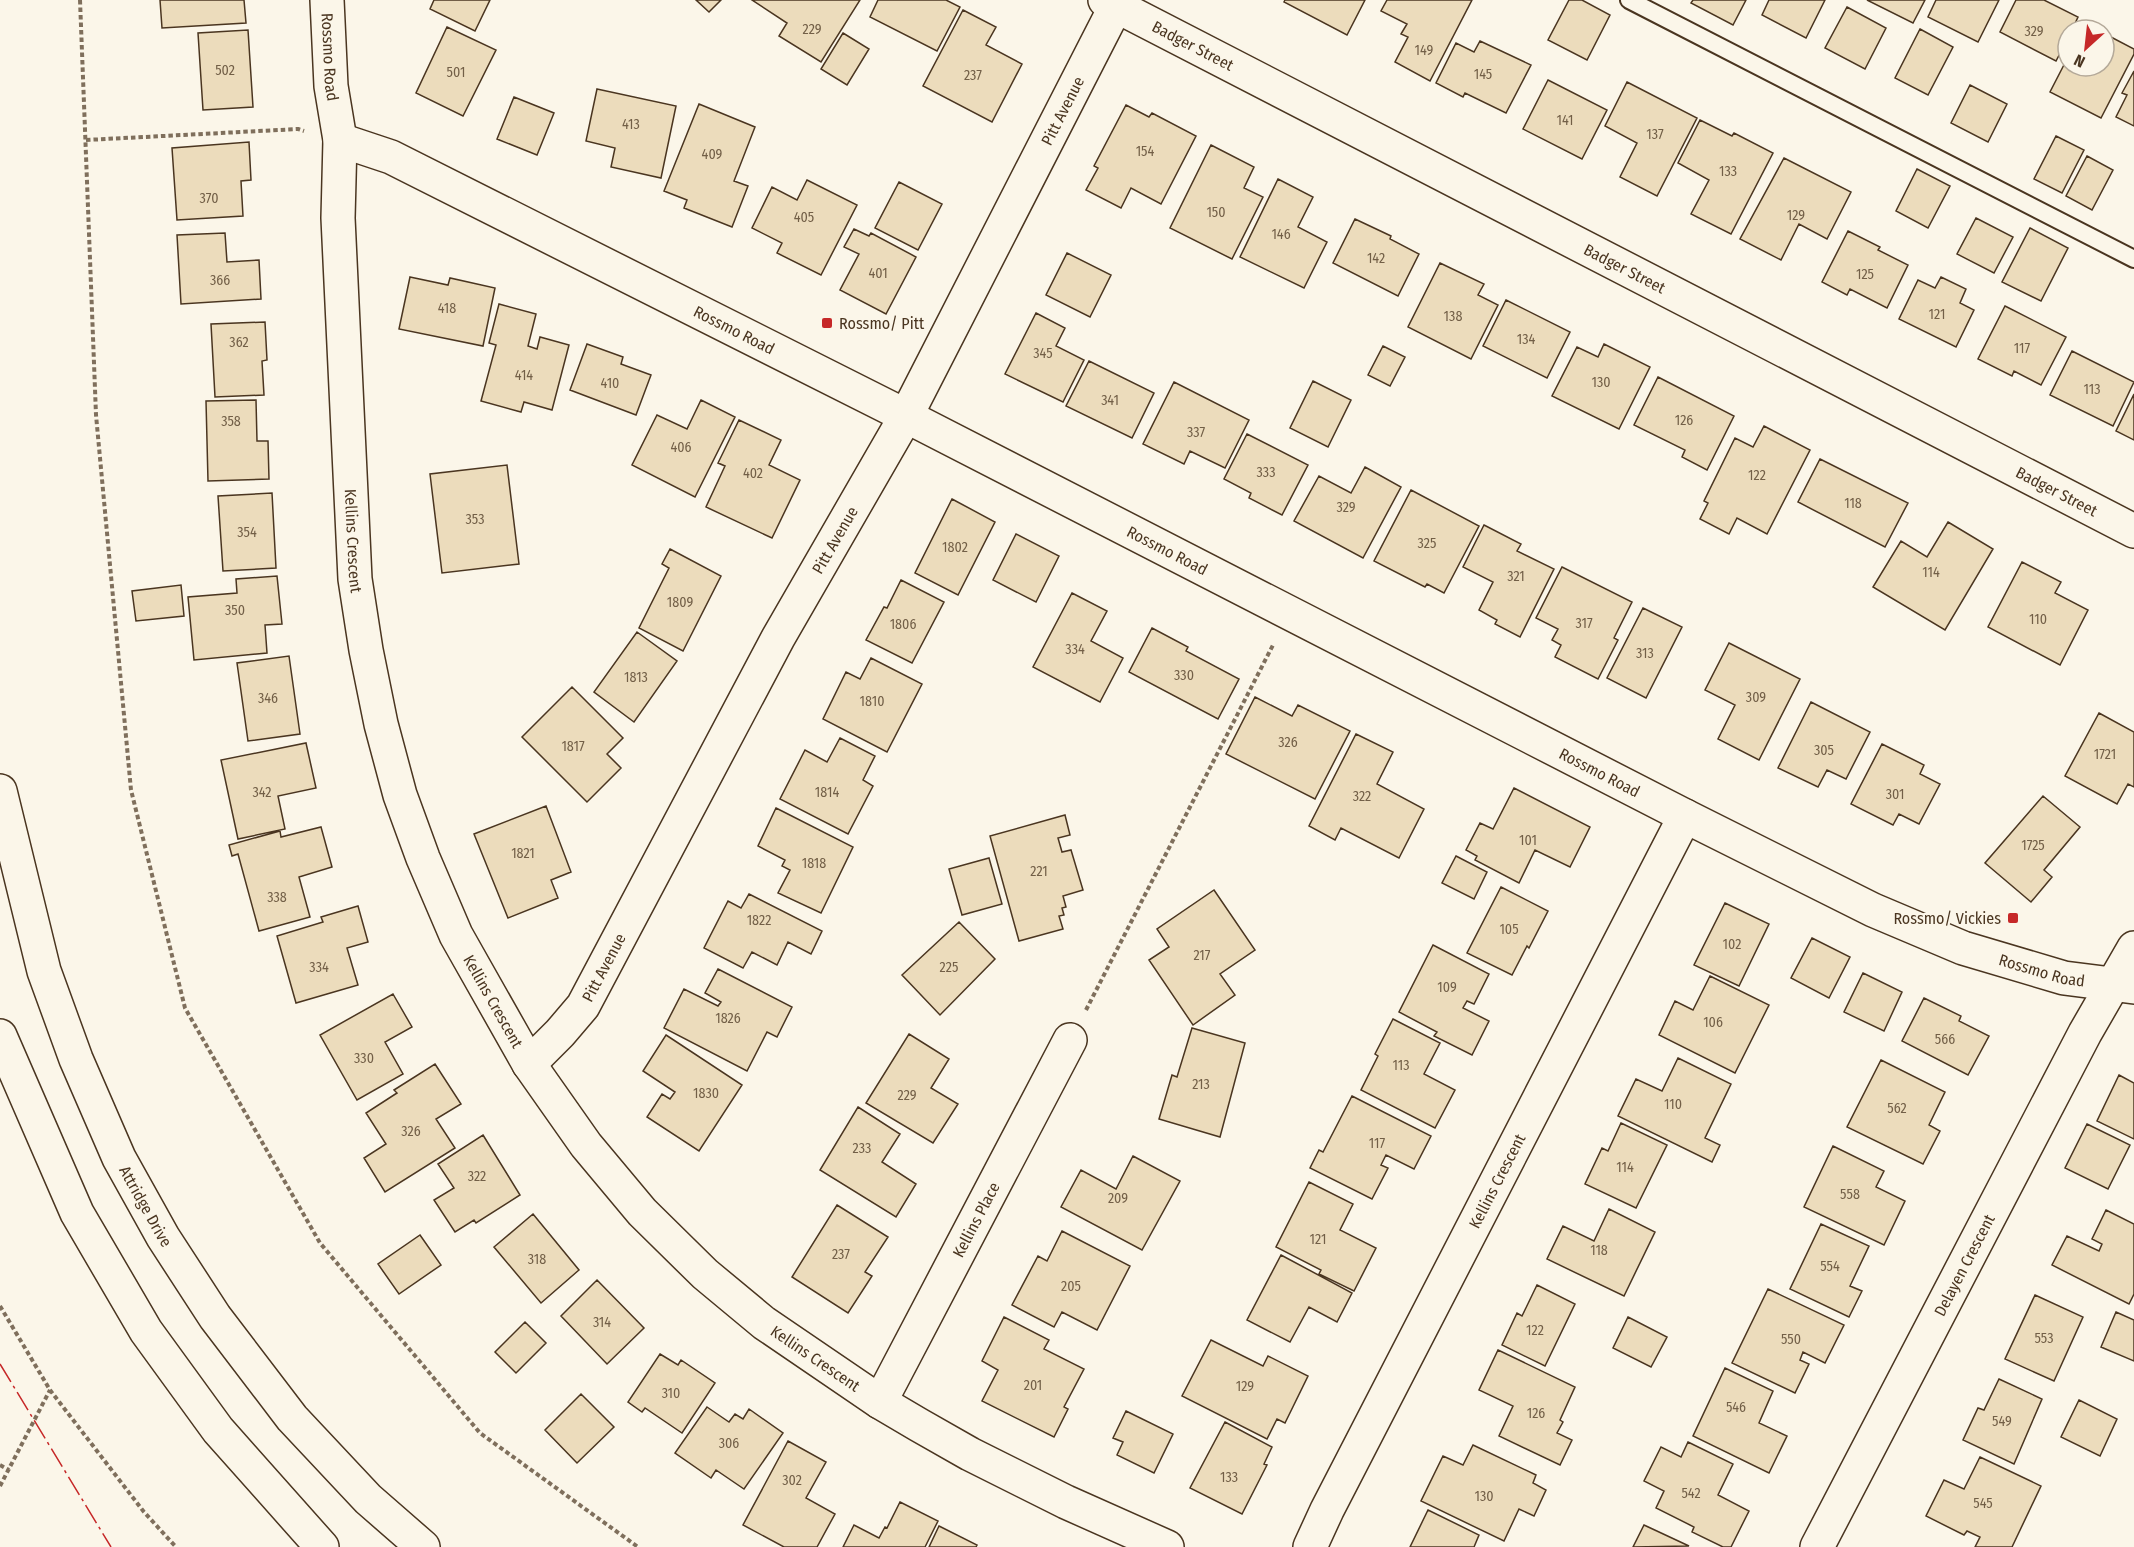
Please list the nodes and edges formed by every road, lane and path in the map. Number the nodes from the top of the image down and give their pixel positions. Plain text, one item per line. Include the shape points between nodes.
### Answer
1 (80, 0) edge
2 (327, 0) edge
3 (1629, 0) edge
4 (1113, 2) edge
5 (298, 129) dead end
6 (86, 140) junction
7 (340, 140) junction
8 (2134, 259) edge
9 (906, 416) junction
10 (2134, 531) edge
11 (1274, 644) dead end
12 (0, 791) edge
13 (1685, 816) junction
14 (2134, 948) edge
15 (1102, 977) dead end
16 (2123, 985) edge
17 (0, 1036) edge
18 (1070, 1040) dead end
19 (529, 1064) junction
20 (0, 1306) edge
21 (50, 1390) junction
22 (880, 1402) junction
23 (0, 1465) edge
24 (9, 1470) junction
25 (0, 1486) edge
26 (176, 1547) edge
27 (322, 1547) edge
28 (423, 1547) edge
29 (638, 1547) edge
30 (1167, 1547) edge
31 (1310, 1547) edge
32 (1817, 1547) edge

1 - 6 path
2 - 7 street, Rossmo Road via 331,86
3 - 8 lane
4 - 9 street, Pitt Avenue
4 - 10 street, Badger Street
5 - 6 path
6 - 29 path via 96,415 131,790 185,1008 320,1243 480,1433
7 - 9 street, Rossmo Road via 391,157
7 - 19 street, Kellins Crescent via 338,218 355,579 381,724 403,806 451,924
9 - 13 street, Rossmo Road
9 - 19 street, Pitt Avenue via 778,638 584,1006
11 - 15 path
12 - 28 street, Attridge Drive via 44,971 76,1059 119,1158 214,1317 292,1418 368,1499
13 - 16 street, Rossmo Road via 1873,910 1963,948 2064,978
13 - 31 street, Kellins Crescent
14 - 16 street, Delayen Crescent
16 - 32 street, Delayen Crescent via 2079,1044
17 - 27 street via 77,1213 146,1331 218,1430
18 - 22 street, Kellins Place
19 - 22 street, Kellins Crescent via 586,1145 642,1212 705,1274 764,1323
20 - 21 path
21 - 24 path
21 - 26 path via 144,1512
22 - 30 street, Kellins Crescent via 970,1454
23 - 24 path
24 - 25 path

